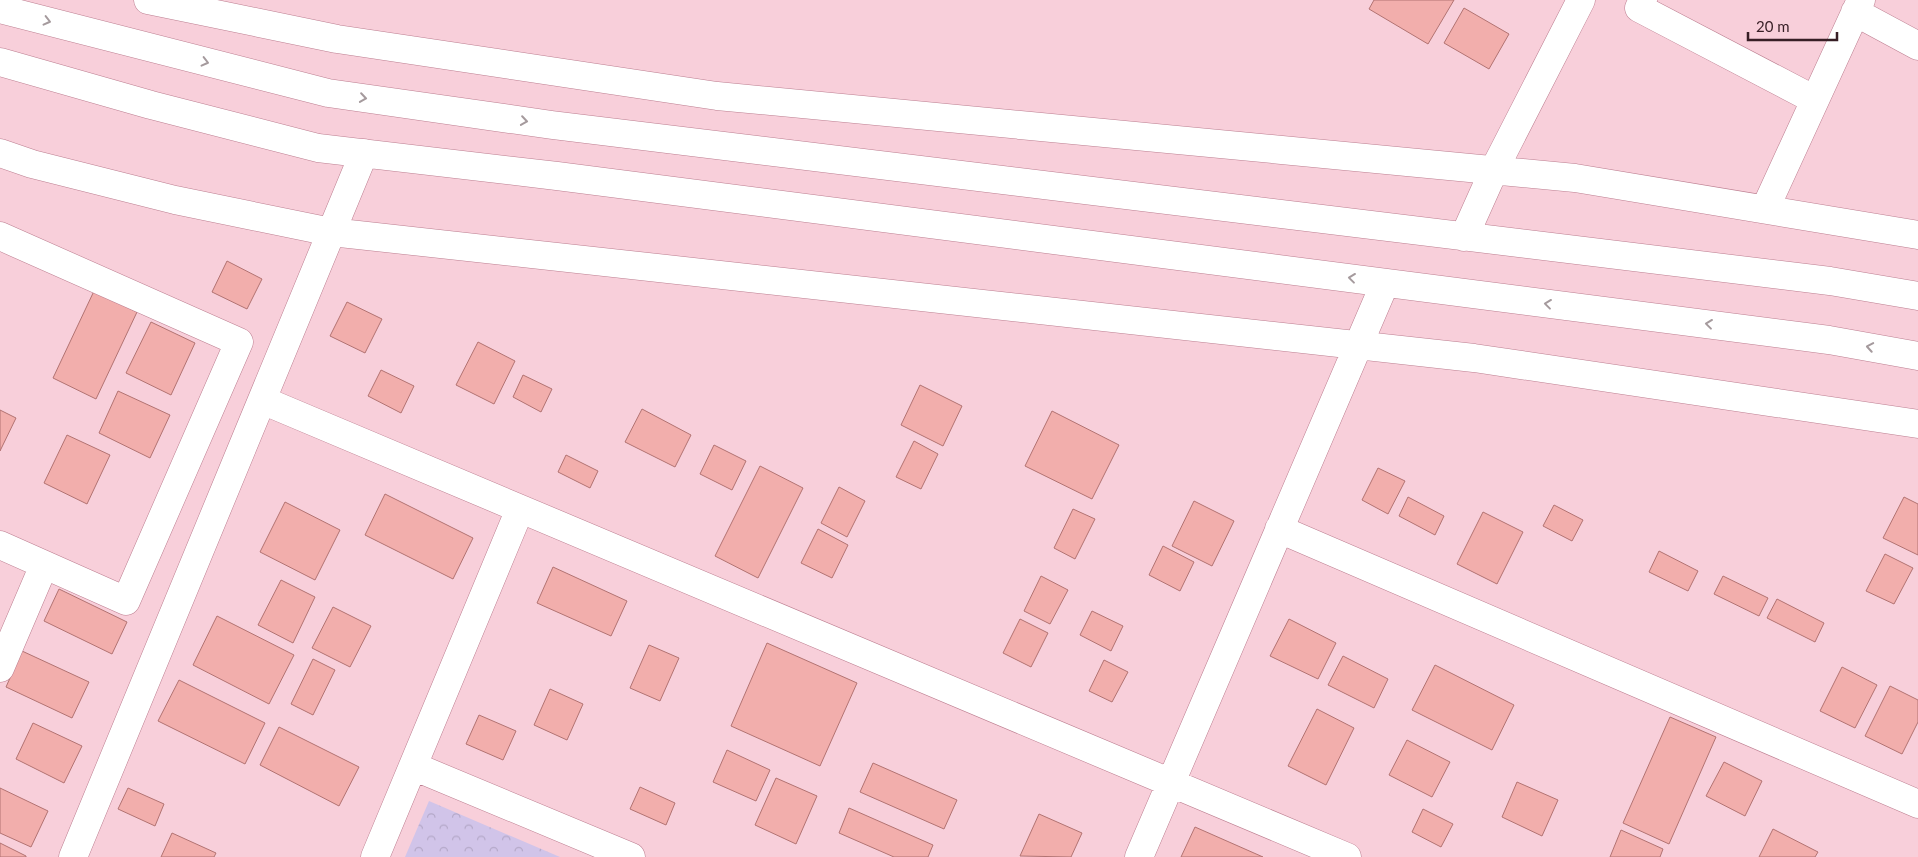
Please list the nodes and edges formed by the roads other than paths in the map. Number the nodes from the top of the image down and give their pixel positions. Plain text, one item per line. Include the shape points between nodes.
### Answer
1 (148, 0) edge
2 (1581, 0) edge
3 (1643, 0) edge
4 (1858, 6) edge
5 (0, 9) edge
6 (1918, 46) edge
7 (0, 62) edge
8 (1815, 100) junction
9 (0, 153) edge
10 (364, 153) junction
11 (1494, 170) junction
12 (1765, 209) junction
13 (331, 232) junction
14 (1918, 235) edge
15 (0, 236) edge
16 (1464, 237) junction
17 (1385, 282) junction
18 (1918, 296) edge
19 (1358, 345) junction
20 (1918, 356) edge
21 (262, 400) junction
22 (1918, 424) edge
23 (520, 509) junction
24 (1279, 529) junction
25 (0, 545) edge
26 (44, 565) junction
27 (0, 668) edge
28 (413, 766) junction
29 (1171, 783) junction
30 (1918, 804) edge
31 (73, 857) edge
32 (375, 857) edge
33 (631, 857) edge
34 (1139, 857) edge
35 (1347, 857) edge

1 - 11 street via 337,39 717,96
2 - 11 street
3 - 8 street via 1639,8
4 - 6 street
4 - 8 street
5 -> 16 street via 328,93 552,125
7 - 10 street via 318,148
8 - 12 street
9 - 13 street via 175,200
10 - 13 street
17 -> 10 street
11 - 12 street via 1575,178
11 - 16 street
12 - 14 street
13 - 19 street
13 - 21 street
15 - 26 street via 239,342 126,601
16 - 18 street via 1830,281
17 - 19 street
20 -> 17 street via 1828,340
19 - 22 street via 1474,358
19 - 24 street
21 - 23 street
21 - 31 street
23 - 28 street
23 - 29 street
24 - 29 street
24 - 30 street
25 - 26 street
26 - 27 street
28 - 32 street
28 - 33 street
29 - 34 street
29 - 35 street

